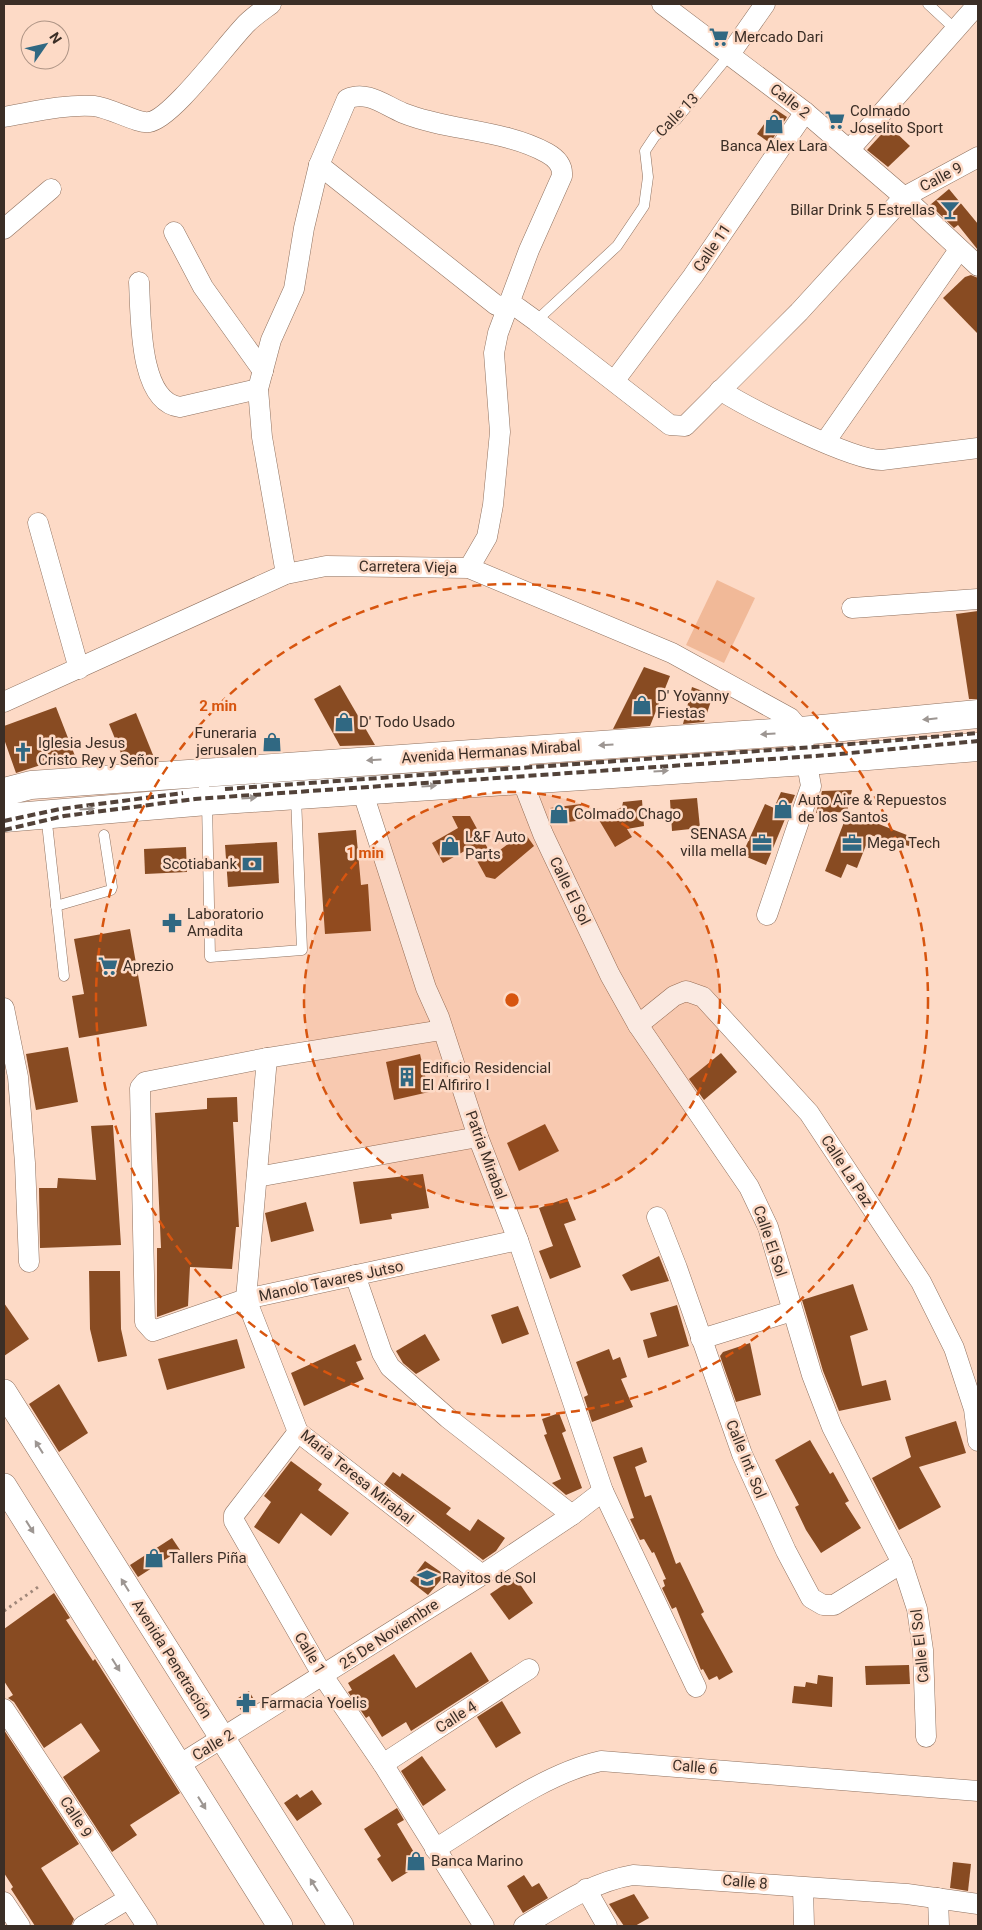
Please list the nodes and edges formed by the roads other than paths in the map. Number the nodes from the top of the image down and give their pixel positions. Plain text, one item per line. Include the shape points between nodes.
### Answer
1 (271, 4) edge
2 (662, 4) edge
3 (765, 4) edge
4 (928, 4) edge
5 (977, 9) edge
6 (955, 29) junction
7 (730, 54) junction
8 (805, 112) junction
9 (4, 117) edge
10 (850, 150) junction
11 (978, 157) edge
12 (319, 165) junction
13 (51, 189) dead end
14 (904, 197) junction
15 (4, 228) edge
16 (174, 232) dead end
17 (959, 250) junction
18 (978, 266) edge
19 (139, 282) dead end
20 (508, 306) junction
21 (536, 321) junction
22 (260, 380) junction
23 (615, 380) junction
24 (720, 390) junction
25 (825, 442) junction
26 (978, 448) edge
27 (38, 523) dead end
28 (469, 568) junction
29 (286, 574) junction
30 (978, 599) edge
31 (852, 608) dead end
32 (79, 668) junction
33 (4, 702) edge
34 (978, 714) edge
35 (801, 731) junction
36 (978, 747) edge
37 (518, 751) junction
38 (808, 761) junction
39 (201, 772) junction
40 (522, 780) junction
41 (368, 790) junction
42 (4, 792) edge
43 (296, 796) junction
44 (207, 801) junction
45 (46, 813) junction
46 (4, 818) edge
47 (104, 835) dead end
48 (56, 906) junction
49 (767, 916) dead end
50 (64, 976) dead end
51 (4, 1008) edge
52 (440, 1024) junction
53 (638, 1025) junction
54 (267, 1058) junction
55 (478, 1137) junction
56 (257, 1177) junction
57 (657, 1217) dead end
58 (518, 1240) junction
59 (29, 1262) dead end
60 (355, 1275) junction
61 (246, 1299) junction
62 (792, 1311) junction
63 (701, 1339) junction
64 (4, 1392) edge
65 (298, 1432) junction
66 (978, 1441) edge
67 (4, 1486) edge
68 (603, 1491) junction
69 (572, 1515) junction
70 (902, 1563) junction
71 (482, 1575) junction
72 (529, 1669) dead end
73 (324, 1676) junction
74 (696, 1687) dead end
75 (4, 1709) edge
76 (926, 1737) dead end
77 (222, 1740) junction
78 (383, 1764) junction
79 (179, 1765) junction
80 (978, 1791) edge
81 (435, 1849) junction
82 (803, 1888) junction
83 (586, 1889) junction
84 (938, 1898) junction
85 (128, 1899) junction
86 (4, 1902) edge
87 (978, 1904) edge
88 (20, 1926) edge
89 (83, 1926) edge
90 (147, 1926) edge
91 (280, 1926) edge
92 (341, 1926) edge
93 (484, 1926) edge
94 (524, 1926) edge
95 (607, 1926) edge
96 (804, 1926) edge
97 (939, 1926) edge

1 - 9 street via 247,23 175,105 150,122 140,122 93,106
2 - 7 street, Calle 2
3 - 7 street, Calle 13
4 - 6 lane
5 - 6 street
6 - 10 street
7 - 8 street, Calle 2
7 - 21 lane, Calle 13 via 676,120 655,136 645,151 648,177 644,206 617,246
8 - 10 street, Calle 2
8 - 23 street, Calle 11 via 693,276
10 - 14 street, Calle 2
11 - 14 street, Calle 9
12 - 20 street via 496,305
12 - 20 street via 347,99 363,94 405,114 526,144 557,160 563,169 562,176
12 - 22 street via 294,289 271,340
13 - 15 street
14 - 17 street, Calle 2
14 - 24 street, Calle 9 via 799,312
16 - 22 street
17 - 18 street, Calle 2
17 - 25 street
19 - 22 street via 144,354 152,379 171,406 180,407
20 - 21 street via 518,308
20 - 28 street via 494,352 500,432 493,505 487,537
21 - 23 street
22 - 29 street via 262,438
23 - 24 street, Calle 9 via 670,425 679,427 685,426
24 - 25 street
25 - 26 street via 875,460
27 - 32 street
28 - 29 street, Carretera Vieja via 326,566
28 - 35 street, Carretera Vieja via 672,653 790,718
29 - 32 street, Carretera Vieja
30 - 31 street
32 - 33 street, Carretera Vieja
34 -> 35 main road, Avenida Hermanas Mirabal
35 -> 37 main road, Avenida Hermanas Mirabal
35 - 38 street
36 - 38 main road, Avenida Hermanas Mirabal
37 -> 39 main road, Avenida Hermanas Mirabal
37 - 40 street, Calle El Sol
40 -> 38 main road, Avenida Hermanas Mirabal
38 - 49 street via 811,786
39 - 42 main road, Avenida Hermanas Mirabal via 31,785
39 - 44 lane
41 -> 40 main road, Avenida Hermanas Mirabal
40 - 53 street, Calle El Sol via 543,834 610,976
41 - 43 main road, Avenida Hermanas Mirabal
41 - 52 street, Patria Mirabal via 426,988
44 -> 43 main road, Avenida Hermanas Mirabal
43 - 44 lane via 302,950 210,957
45 -> 44 main road, Avenida Hermanas Mirabal
45 - 46 main road, Avenida Hermanas Mirabal
45 - 48 lane
47 - 48 lane via 111,890
48 - 50 lane
51 - 59 street via 18,1077
52 - 54 street
52 - 55 street, Patria Mirabal
53 - 62 street, Calle El Sol via 749,1187 768,1227
53 - 66 street, Calle La Paz via 674,996 686,991 703,997 809,1113 921,1282 954,1348 974,1409
54 - 56 street, Maria Teresa Mirabal
54 - 61 street, Manolo Tavares Jutso via 155,1078 140,1088 145,1322 153,1331
55 - 56 street
55 - 58 street, Patria Mirabal
56 - 61 street, Maria Teresa Mirabal
57 - 63 street, Calle Int. Sol
58 - 60 street, Manolo Tavares Jutso
58 - 68 street, Patria Mirabal
60 - 61 street, Manolo Tavares Jutso
60 - 69 street via 390,1367 448,1418
61 - 65 street, Maria Teresa Mirabal
62 - 63 street
62 - 70 street, Calle El Sol via 832,1427
63 - 70 street, Calle Int. Sol via 742,1454 811,1598 823,1605 834,1604
77 -> 64 street, Avenida Penetración
65 - 71 street, Maria Teresa Mirabal
65 - 73 street, Calle 1 via 233,1518
67 -> 79 street
68 - 69 street, 25 De Noviembre
68 - 74 street, Patria Mirabal
69 - 71 street, 25 De Noviembre
70 - 76 street, Calle El Sol via 917,1609 923,1650
71 - 73 street, 25 De Noviembre
72 - 78 street, Calle 4
73 - 77 street, Calle 2
73 - 78 street, Calle 1
75 - 85 street, Calle 9
77 - 79 street, Calle 2
92 -> 77 street, Avenida Penetración
78 - 81 street, Calle 1
79 -> 91 street
80 - 81 street, Calle 6 via 601,1761 566,1772 529,1791
81 - 93 street, Calle 1
82 - 83 street, Calle 8 via 634,1875 614,1878
82 - 84 street, Calle 8
82 - 96 street
83 - 94 street, Calle 8
83 - 95 street
84 - 87 street, Calle 8
84 - 97 street
85 - 89 street
85 - 90 street, Calle 9
86 - 88 street

